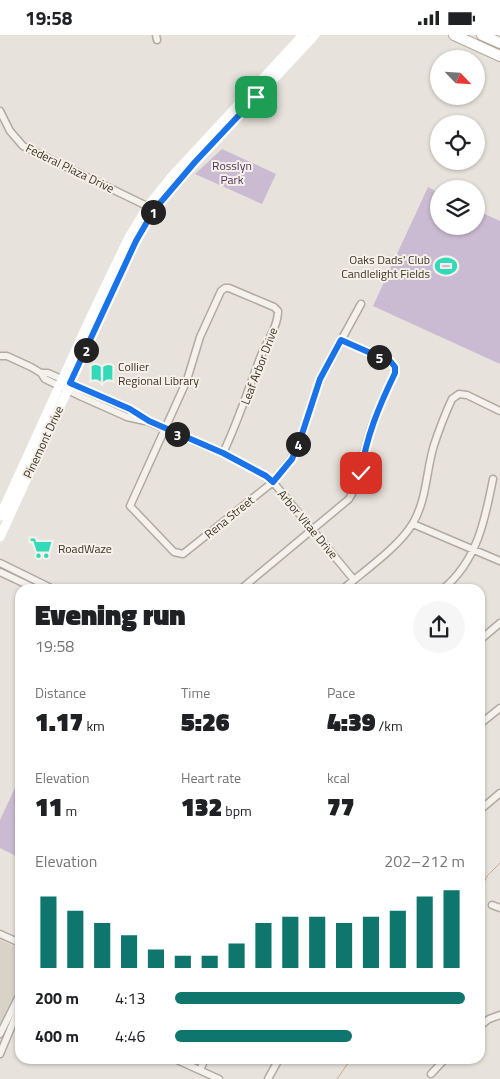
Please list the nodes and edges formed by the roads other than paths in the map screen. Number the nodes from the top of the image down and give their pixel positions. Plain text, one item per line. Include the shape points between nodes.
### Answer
1 (303, 35) edge
2 (314, 35) edge
3 (454, 35) edge
4 (488, 36) edge
5 (500, 43) edge
6 (484, 49) junction
7 (500, 56) edge
8 (253, 94) junction
9 (0, 111) edge
10 (151, 208) junction
11 (361, 304) dead end
12 (341, 340) junction
13 (0, 356) edge
14 (65, 385) junction
15 (500, 411) edge
16 (166, 429) junction
17 (223, 453) junction
18 (25, 471) junction
19 (493, 479) dead end
20 (273, 482) junction
21 (1, 510) edge
22 (413, 523) junction
23 (148, 524) joint
24 (313, 530) junction
25 (0, 537) edge
26 (473, 549) junction
27 (500, 561) edge
28 (0, 563) edge
29 (0, 572) edge
30 (30, 577) junction
31 (354, 580) junction
32 (25, 584) edge
33 (27, 584) edge
34 (43, 584) edge
35 (248, 584) edge
36 (349, 584) edge
37 (448, 584) edge
38 (500, 623) edge
39 (485, 636) edge
40 (500, 708) edge
41 (485, 721) edge
42 (500, 793) edge
43 (485, 806) edge
44 (492, 905) dead end
45 (500, 908) edge
46 (0, 934) edge
47 (15, 941) edge
48 (15, 1004) edge
49 (500, 1015) edge
50 (15, 1018) edge
51 (485, 1022) edge
52 (0, 1034) edge
53 (0, 1054) edge
54 (186, 1064) edge
55 (203, 1064) edge
56 (276, 1064) edge
57 (440, 1064) edge
58 (200, 1070) junction
59 (431, 1074) dead end
60 (219, 1079) edge
61 (268, 1079) edge

1 - 8 main road, Pinemont Drive
2 - 8 main road, Pinemont Drive
3 - 6 main road
4 - 5 main road
4 - 6 street
6 - 7 main road
8 - 10 main road, Pinemont Drive via 172,176
9 - 10 street, Federal Plaza Drive via 10,131 23,146
10 - 14 main road, Pinemont Drive
11 - 12 street, Rena Street
12 - 20 street, Rena Street via 320,379 292,459
12 - 24 street via 391,362 395,373 373,421 356,488 349,499
13 - 14 street, Arbor Vitae Drive via 7,356 41,373 45,379
14 - 16 street, Arbor Vitae Drive via 130,409
14 - 18 main road, Pinemont Drive
15 - 22 street via 467,395 459,394 452,399 434,447 422,501
16 - 17 street, Arbor Vitae Drive
16 - 17 street, Leaf Arbor Drive via 187,380 200,337 221,291 230,288 274,307 278,318
16 - 23 street, Leaf Arbor Drive via 130,506
17 - 20 street, Arbor Vitae Drive
18 - 21 main road, Pinemont Drive
18 - 25 main road, Pinemont Drive
19 - 26 street via 484,523
20 - 23 street, Rena Street via 183,554 174,552
20 - 24 street, Arbor Vitae Drive
22 - 26 street
22 - 31 street
24 - 31 street, Arbor Vitae Drive
24 - 35 street
26 - 27 street
26 - 37 street via 463,569
28 - 30 street
29 - 32 street
30 - 33 street
30 - 34 street
31 - 36 street
38 - 39 street
40 - 41 street
42 - 43 street
44 - 45 street
46 - 47 street
48 - 52 street
49 - 51 street
50 - 53 street
54 - 58 street
55 - 58 street
56 - 61 street
57 - 59 street
58 - 60 street

